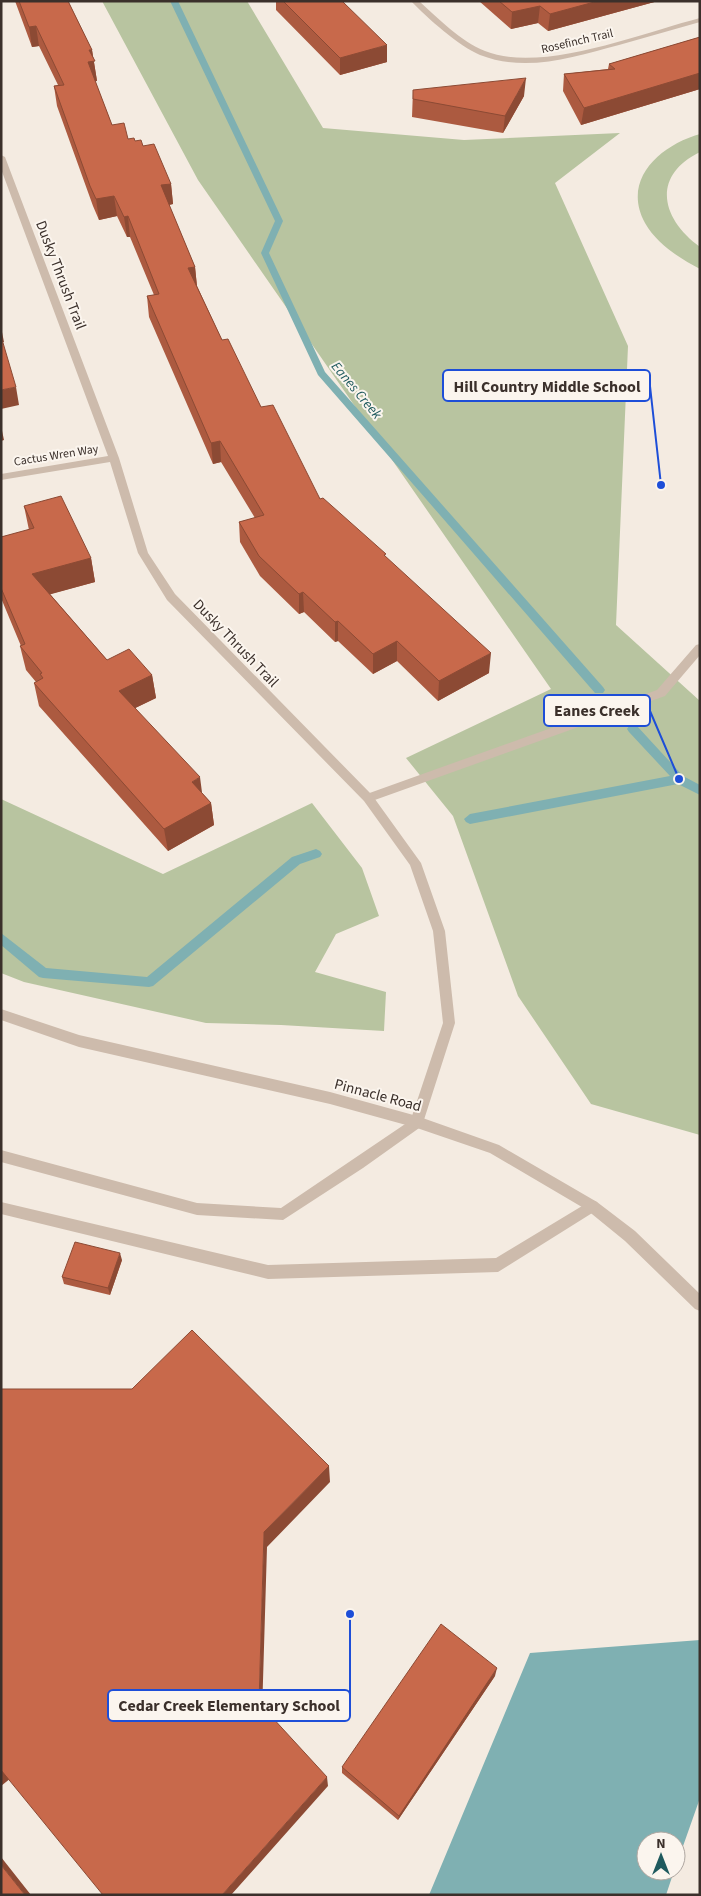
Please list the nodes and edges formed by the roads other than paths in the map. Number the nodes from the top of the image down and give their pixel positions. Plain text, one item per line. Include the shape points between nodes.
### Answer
1 (414, 1) edge
2 (700, 20) edge
3 (1, 157) edge
4 (114, 458) junction
5 (1, 476) edge
6 (700, 648) edge
7 (368, 798) junction
8 (1, 1014) edge
9 (417, 1122) junction
10 (1, 1156) edge
11 (592, 1206) junction
12 (1, 1208) edge
13 (700, 1304) edge

1 - 2 street, Rosefinch Trail via 464,42 483,53 505,59 540,61 567,57
3 - 4 street, Dusky Thrush Trail
4 - 5 street, Cactus Wren Way
4 - 7 street, Dusky Thrush Trail via 143,553 171,597
6 - 7 street via 661,693
7 - 9 street, Dusky Thrush Trail via 415,863 439,931 449,1024
8 - 9 street, Pinnacle Road via 79,1041 330,1098
9 - 10 street via 283,1214 197,1209
9 - 11 street, Pinnacle Road via 494,1149
11 - 12 street via 498,1265 268,1272
11 - 13 street, Pinnacle Road via 630,1236

